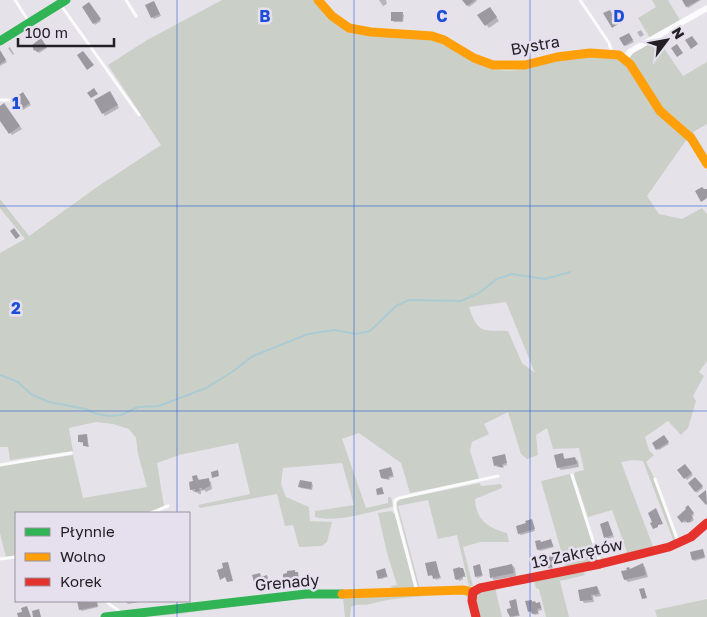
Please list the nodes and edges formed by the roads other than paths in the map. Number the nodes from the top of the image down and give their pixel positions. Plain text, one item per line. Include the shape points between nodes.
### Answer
1 (15, 0) edge
2 (126, 0) edge
3 (318, 0) edge
4 (580, 0) edge
5 (63, 2) edge
6 (707, 8) edge
7 (136, 16) dead end
8 (30, 22) junction
9 (0, 40) edge
10 (612, 54) junction
11 (625, 58) junction
12 (0, 100) edge
13 (9, 100) dead end
14 (139, 115) dead end
15 (707, 164) edge
16 (71, 453) dead end
17 (0, 464) edge
18 (572, 475) dead end
19 (498, 476) dead end
20 (655, 479) dead end
21 (168, 506) dead end
22 (153, 512) edge
23 (707, 523) edge
24 (679, 544) junction
25 (15, 557) edge
26 (0, 559) edge
27 (600, 564) junction
28 (417, 592) junction
29 (473, 592) junction
30 (108, 602) edge
31 (122, 614) junction
32 (105, 617) edge
33 (476, 617) edge

1 - 8 lane
2 - 7 lane
3 - 10 street, Bystra via 332,16 350,28 432,36 493,65 525,65 573,54
4 - 10 lane via 609,43
5 - 8 street
5 - 14 lane
6 - 11 street
8 - 9 street
10 - 11 street, Bystra
11 - 15 street via 660,111 690,138
12 - 13 lane
16 - 17 lane
18 - 27 lane
19 - 28 lane via 395,500
20 - 24 lane
21 - 22 lane
23 - 24 street, 13 Zakrętów
24 - 27 street, 13 Zakrętów
25 - 26 lane
27 - 29 street, 13 Zakrętów via 483,587
28 - 29 street, Grenady
28 - 31 street, Grenady via 306,594
29 - 33 street
30 - 31 lane
31 - 32 street, Grenady

